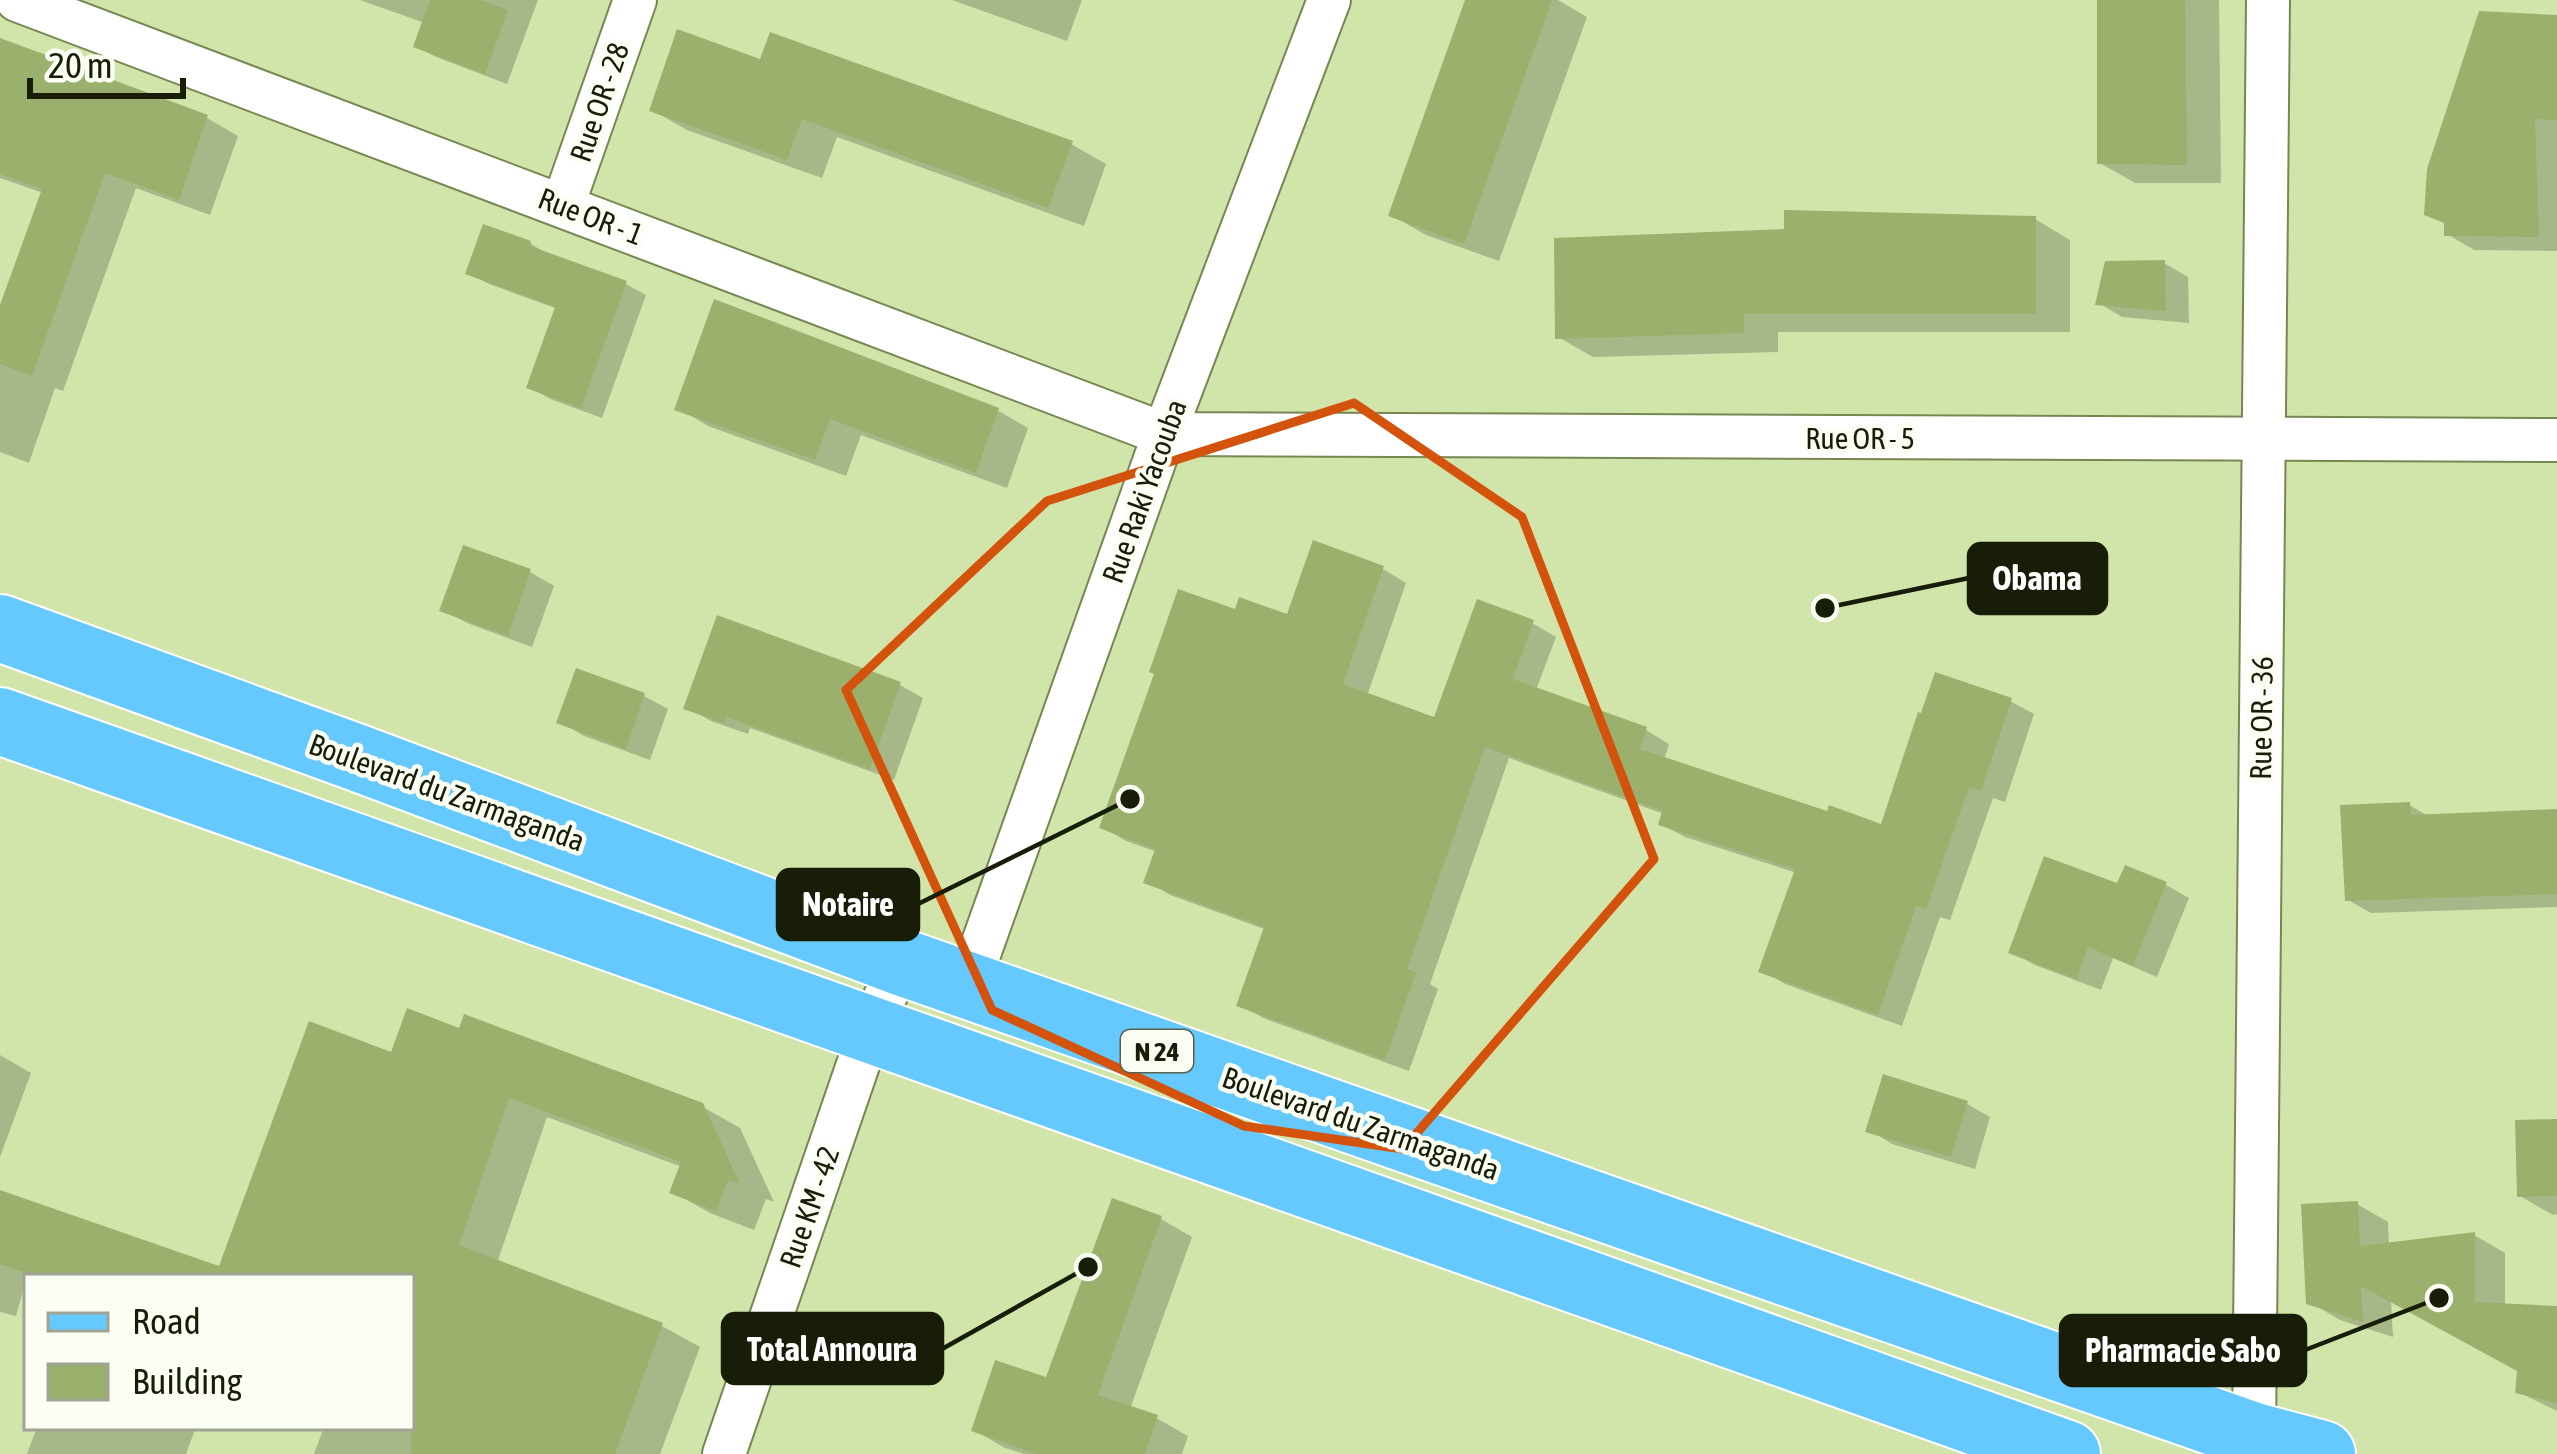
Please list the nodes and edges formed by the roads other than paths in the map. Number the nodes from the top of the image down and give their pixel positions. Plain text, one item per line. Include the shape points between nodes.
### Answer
1 (17, 0) edge
2 (635, 0) edge
3 (1329, 0) edge
4 (2268, 0) edge
5 (563, 205) junction
6 (1164, 434) junction
7 (2264, 439) junction
8 (2557, 440) edge
9 (0, 628) edge
10 (0, 721) edge
11 (901, 962) junction
12 (968, 985) junction
13 (870, 1030) junction
14 (2254, 1436) junction
15 (724, 1454) edge
16 (2067, 1454) edge
17 (2322, 1454) edge

1 - 5 street, Rue OR - 1
2 - 5 street, Rue OR - 28
3 - 6 street, Rue Raki Yacouba
4 - 7 street, Rue OR - 36
5 - 6 street, Rue OR - 1
6 - 7 street, Rue OR - 5
6 - 12 street, Rue Raki Yacouba
7 - 8 street, Rue OR - 5
7 - 14 street, Rue OR - 36
9 - 11 main road, Boulevard du Zarmaganda / N 24
10 - 13 main road, N 24
11 - 12 main road, Boulevard du Zarmaganda / N 24
11 - 13 street, Rue KM - 42
12 - 14 main road, Boulevard du Zarmaganda / N 24
13 - 15 street, Rue KM - 42
13 - 16 main road, N 24
14 - 17 main road, Boulevard du Zarmaganda / N 24

